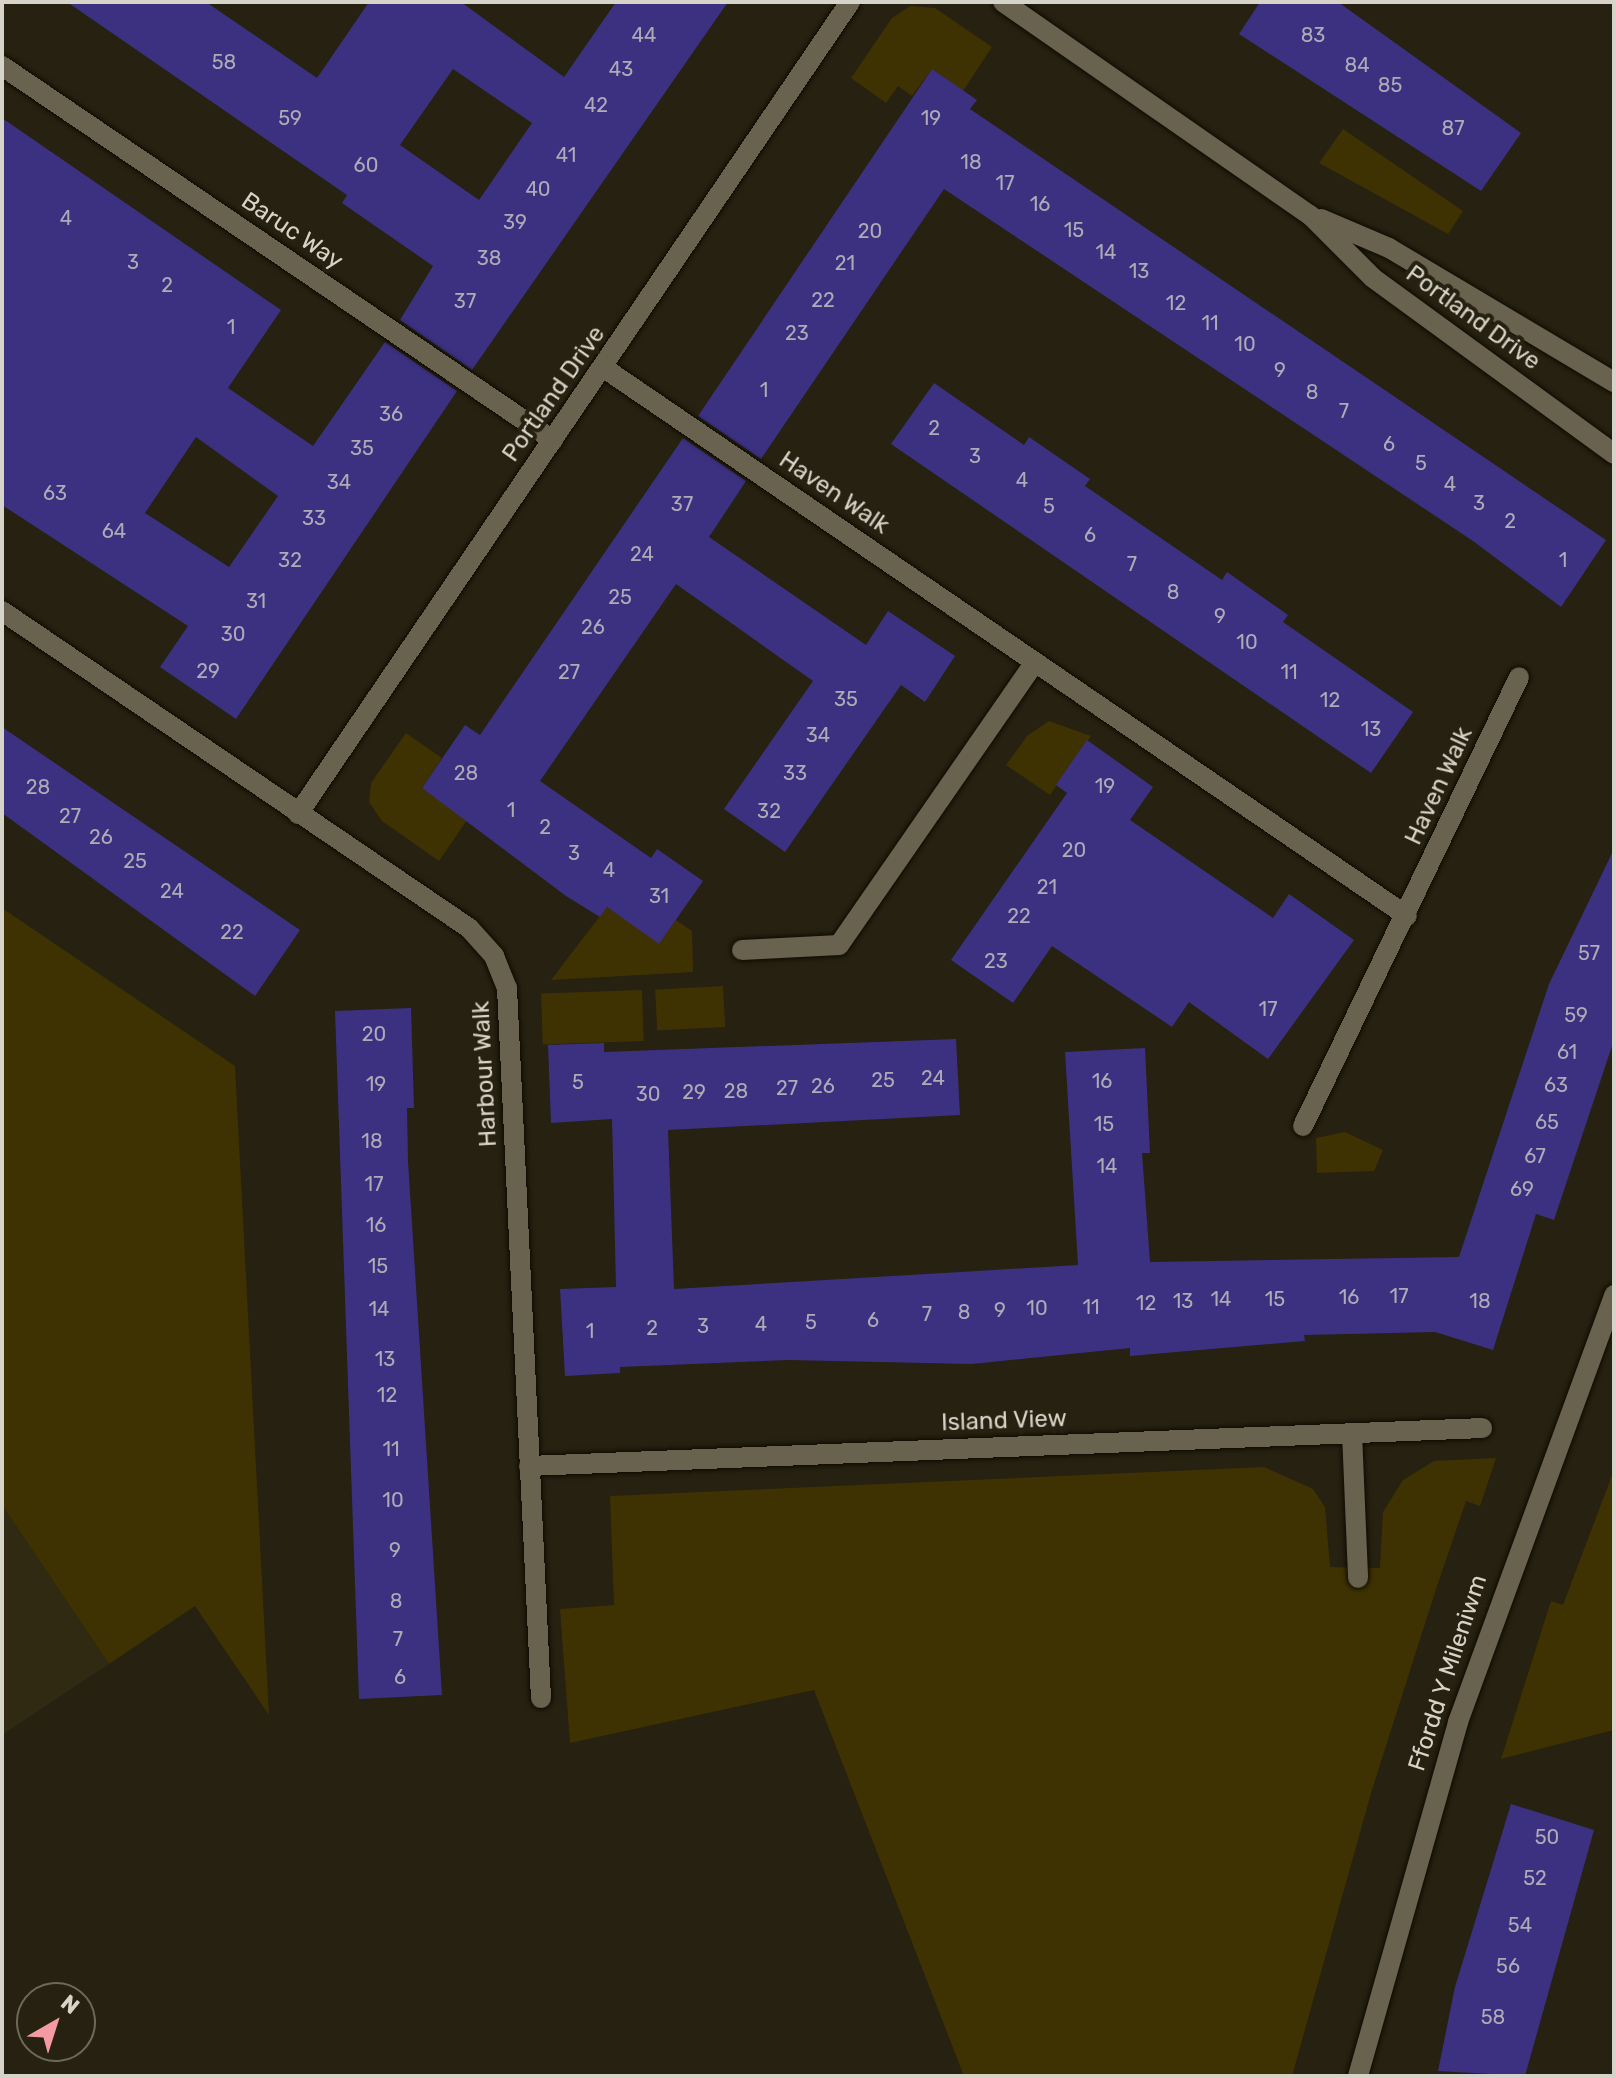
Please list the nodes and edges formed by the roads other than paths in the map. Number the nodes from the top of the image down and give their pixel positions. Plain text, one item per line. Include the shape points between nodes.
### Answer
1 (850, 2) edge
2 (1003, 2) edge
3 (2, 66) edge
4 (1310, 215) junction
5 (604, 368) junction
6 (1614, 382) edge
7 (553, 440) junction
8 (1614, 454) edge
9 (2, 611) edge
10 (1035, 662) junction
11 (1519, 677) dead end
12 (298, 814) junction
13 (1407, 916) junction
14 (742, 950) dead end
15 (1303, 1126) dead end
16 (1614, 1295) edge
17 (1482, 1428) dead end
18 (1352, 1433) junction
19 (529, 1466) junction
20 (1358, 1578) dead end
21 (541, 1698) dead end
22 (1358, 2076) edge

1 - 5 street, Portland Drive
2 - 4 street, Portland Drive
3 - 7 street, Baruc Way
4 - 6 street, Portland Drive via 1389,248
4 - 8 street, Portland Drive via 1373,278
5 - 7 street, Portland Drive
5 - 10 street, Haven Walk
7 - 12 street, Portland Drive
9 - 12 street, Harbour Walk
10 - 13 street, Haven Walk
10 - 14 street via 839,945
11 - 13 street, Haven Walk
12 - 19 street, Harbour Walk via 469,928 494,956 507,988
13 - 15 street, Haven Walk
16 - 22 street, Ffordd Y Mileniwm via 1458,1722
17 - 18 street, Island View
18 - 19 street, Island View
18 - 20 street
19 - 21 street, Harbour Walk

